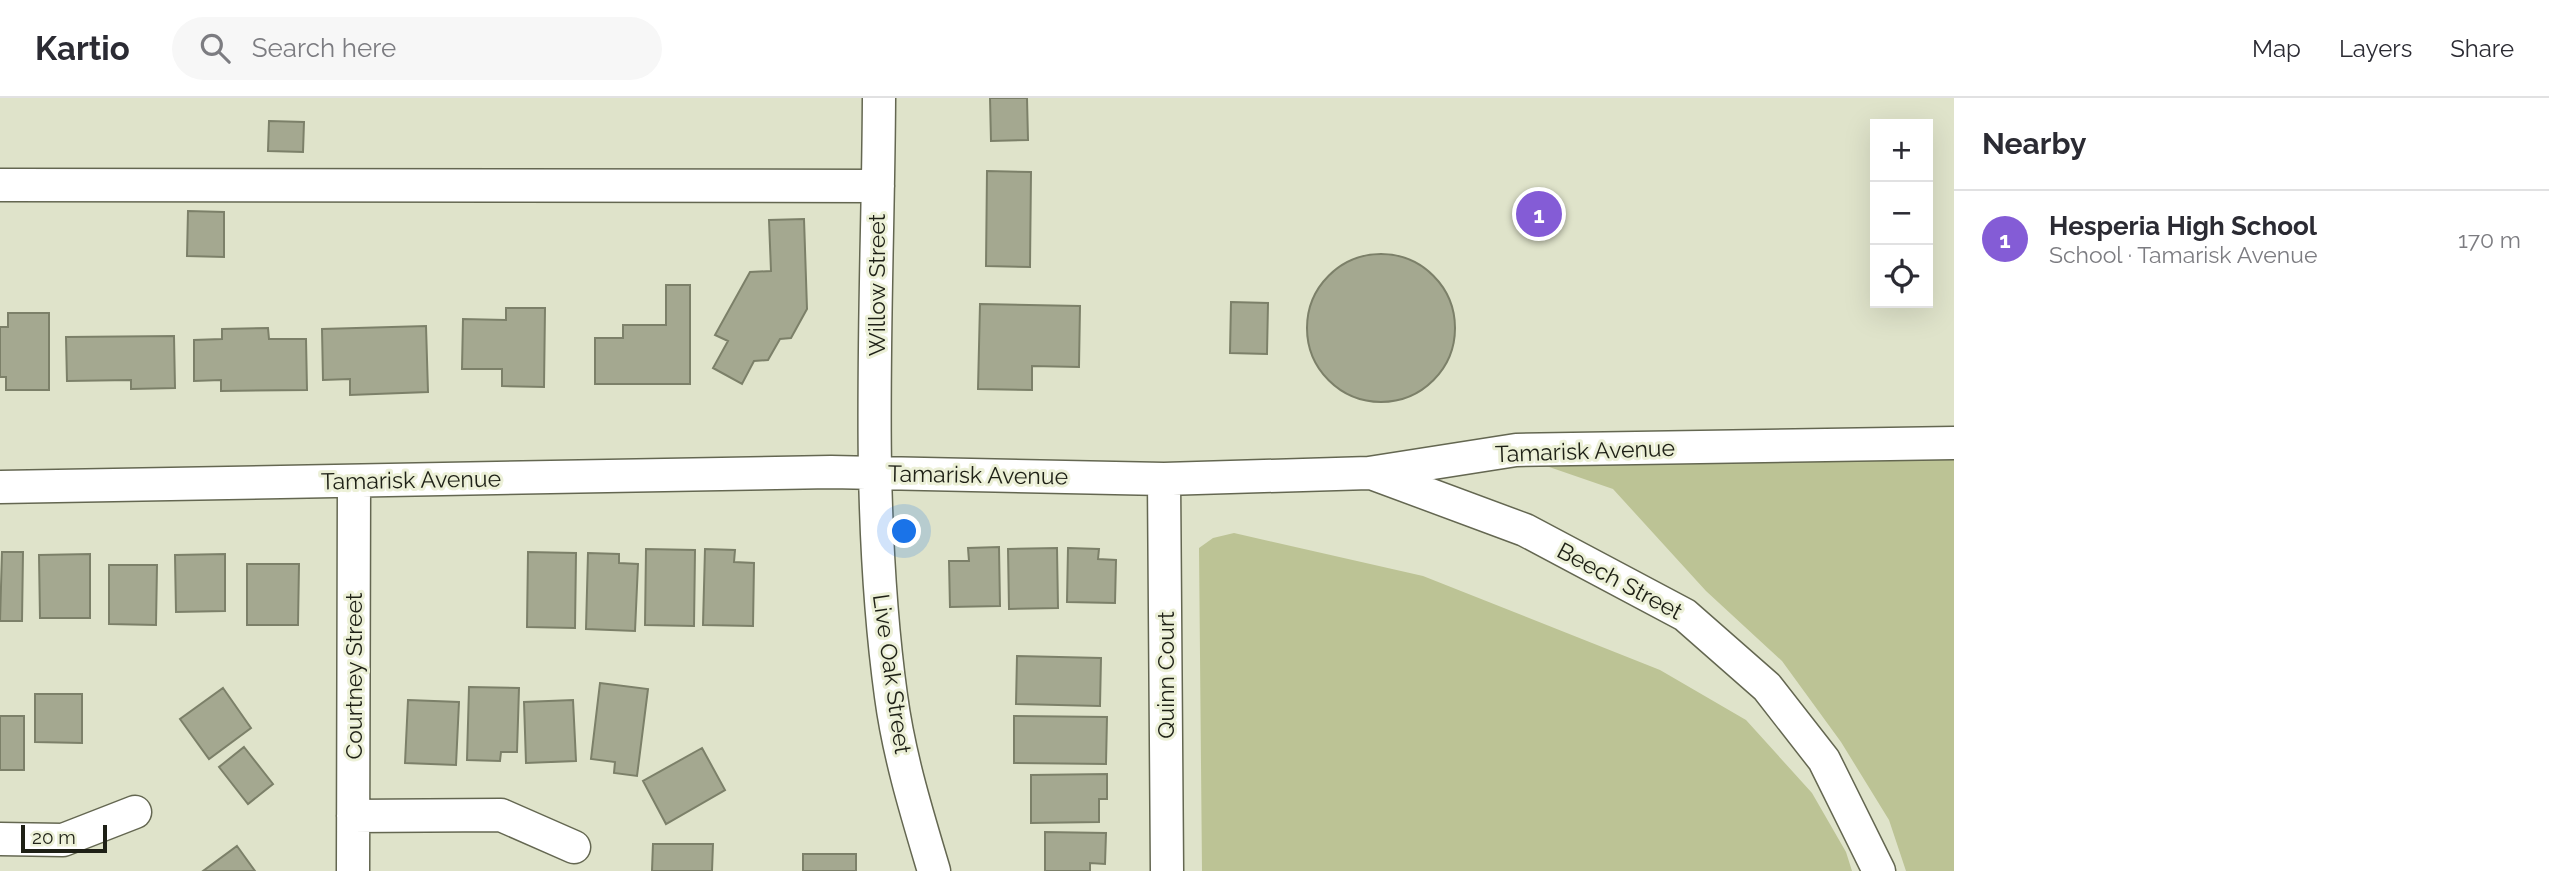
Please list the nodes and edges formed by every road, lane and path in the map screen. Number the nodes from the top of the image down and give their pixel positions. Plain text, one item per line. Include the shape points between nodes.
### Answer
1 (878, 98) edge
2 (0, 186) edge
3 (878, 186) junction
4 (1954, 443) edge
5 (876, 472) junction
6 (1369, 473) junction
7 (1164, 479) junction
8 (354, 481) junction
9 (0, 487) edge
10 (135, 813) dead end
11 (353, 816) junction
12 (0, 839) edge
13 (574, 847) dead end
14 (353, 871) edge
15 (934, 871) edge
16 (1167, 871) edge
17 (1879, 871) edge

1 - 3 street, Willow Street
2 - 3 street
3 - 5 street, Willow Street
4 - 6 street, Tamarisk Avenue via 1516,450
5 - 7 street, Tamarisk Avenue
5 - 8 street, Tamarisk Avenue
5 - 15 street, Live Oak Street via 881,607 891,698 909,787
6 - 7 street, Tamarisk Avenue
6 - 17 street, Beech Street via 1525,530 1685,615 1767,687 1824,760
7 - 16 street, Quinn Court
8 - 9 street, Tamarisk Avenue
8 - 11 street, Courtney Street
10 - 12 street via 63,840
11 - 13 street via 501,815
11 - 14 street, Courtney Street

